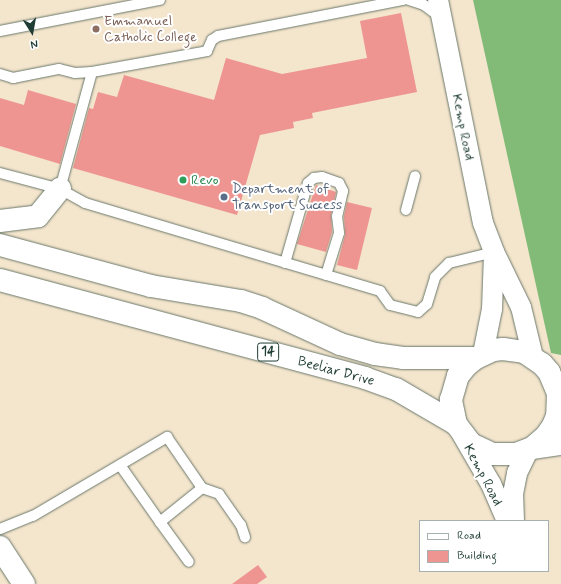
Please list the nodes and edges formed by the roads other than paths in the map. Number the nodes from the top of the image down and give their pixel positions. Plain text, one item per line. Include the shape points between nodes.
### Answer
1 (160, 0) edge
2 (404, 0) edge
3 (409, 0) edge
4 (440, 9) edge
5 (0, 32) edge
6 (92, 72) junction
7 (0, 74) edge
8 (0, 173) edge
9 (415, 176) dead end
10 (60, 190) junction
11 (406, 210) dead end
12 (0, 220) edge
13 (0, 245) edge
14 (494, 252) junction
15 (285, 263) junction
16 (326, 275) junction
17 (0, 280) edge
18 (479, 356) junction
19 (533, 357) junction
20 (558, 383) edge
21 (458, 427) junction
22 (561, 444) edge
23 (530, 449) junction
24 (120, 465) junction
25 (202, 488) junction
26 (507, 520) edge
27 (514, 520) edge
28 (160, 522) junction
29 (0, 529) edge
30 (245, 537) dead end
31 (0, 547) edge
32 (189, 562) dead end
33 (24, 584) edge

1 - 5 lane
2 - 6 lane via 218,36 212,40 206,51
3 - 4 lane
4 - 14 street, Kemp Road via 483,223
6 - 7 lane via 75,73 59,69 13,78
6 - 10 lane
8 - 10 lane
9 - 11 lane
10 - 12 main road via 38,216
10 - 15 lane via 85,204
13 - 18 main road, Beeliar Drive via 151,286 262,308 340,344 375,354 403,358
14 - 16 lane via 449,264 435,277 427,304 418,312 390,305 380,291
14 - 18 street, Kemp Road via 493,301
14 - 19 street, Kemp Road via 521,307
15 - 16 lane
15 - 16 lane via 308,183 317,177 328,179 338,183 343,194 337,216 339,233
17 - 21 main road, Beeliar Drive / 14 via 365,378 396,389
18 - 19 main road via 503,349
18 - 21 main road, 14 via 458,376 454,388 451,400
19 - 20 main road
20 - 23 main road via 557,416 546,436
21 - 23 main road, Beeliar Drive / 14 via 471,444 492,454 516,454
21 - 26 street, Kemp Road via 491,484
22 - 23 main road, Beeliar Drive / 14
23 - 27 street, Kemp Road via 517,472 513,494
24 - 25 lane via 167,437
24 - 28 lane
24 - 29 lane via 32,516
25 - 28 lane
25 - 30 lane via 219,494 241,525
28 - 32 lane
31 - 33 main road

